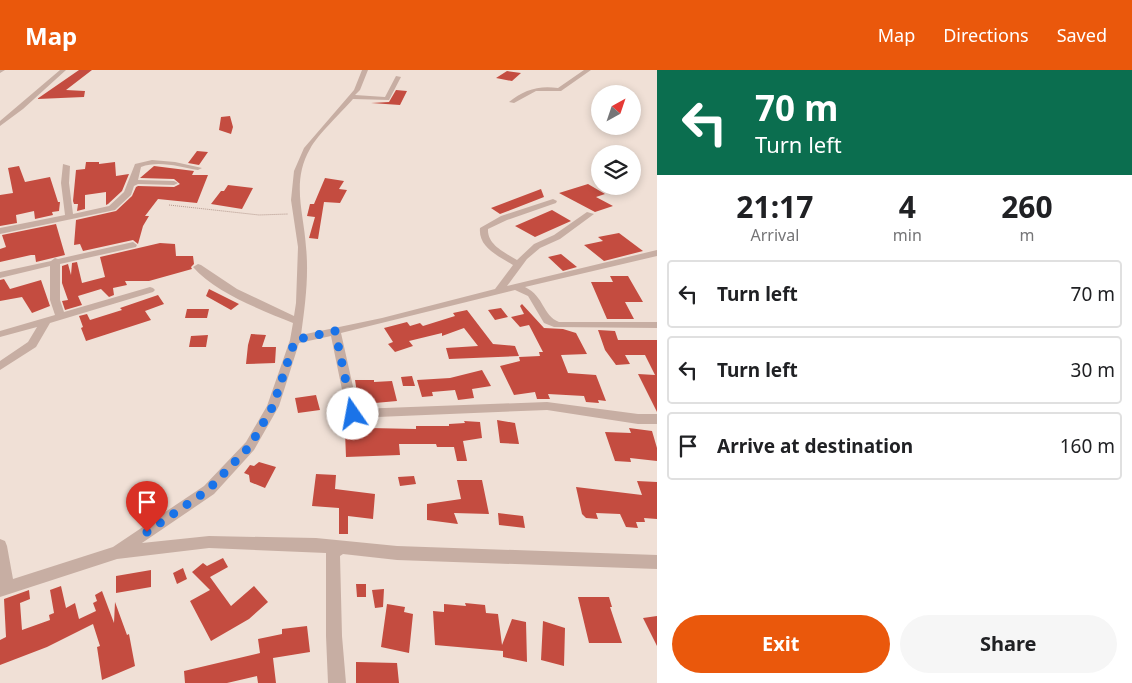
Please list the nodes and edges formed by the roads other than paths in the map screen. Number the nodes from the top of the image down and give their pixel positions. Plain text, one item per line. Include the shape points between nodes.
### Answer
1 (63, 70) edge
2 (365, 70) edge
3 (588, 70) edge
4 (398, 77) dead end
5 (351, 97) junction
6 (512, 102) dead end
7 (0, 124) edge
8 (66, 166) dead end
9 (198, 168) dead end
10 (133, 183) junction
11 (174, 183) dead end
12 (554, 201) dead end
13 (590, 214) dead end
14 (69, 216) junction
15 (0, 231) edge
16 (132, 245) dead end
17 (657, 253) edge
18 (55, 261) junction
19 (519, 265) junction
20 (198, 267) dead end
21 (0, 275) edge
22 (517, 287) junction
23 (150, 290) dead end
24 (498, 291) junction
25 (61, 317) junction
26 (298, 321) junction
27 (45, 322) junction
28 (657, 325) edge
29 (335, 331) junction
30 (0, 334) edge
31 (295, 340) junction
32 (0, 366) edge
33 (657, 419) edge
34 (0, 546) edge
35 (339, 548) junction
36 (117, 552) junction
37 (657, 562) edge
38 (4, 589) edge
39 (337, 683) edge

1 - 7 street
2 - 5 street
3 - 6 street via 559,90 542,87
4 - 5 street via 387,99
5 - 26 street via 302,158 295,200 302,273
8 - 14 street
9 - 10 street via 149,162 138,166
10 - 11 street
10 - 14 street via 128,193 112,208
12 - 19 street via 484,228 485,240
13 - 19 street via 537,246
14 - 15 street
16 - 18 street
17 - 22 street
18 - 21 street
18 - 25 street via 56,300
19 - 24 street
20 - 26 street via 223,287 256,305
22 - 24 street
22 - 28 street via 532,294 548,321 558,325
23 - 25 street
24 - 29 street
25 - 27 street
26 - 31 street
27 - 30 street
27 - 32 street via 32,344
29 - 31 street
29 - 33 street via 353,414 547,406
31 - 36 street via 273,406 250,446 208,490
34 - 38 street
35 - 36 street via 209,542
35 - 37 street
35 - 39 street via 334,554
36 - 38 street

